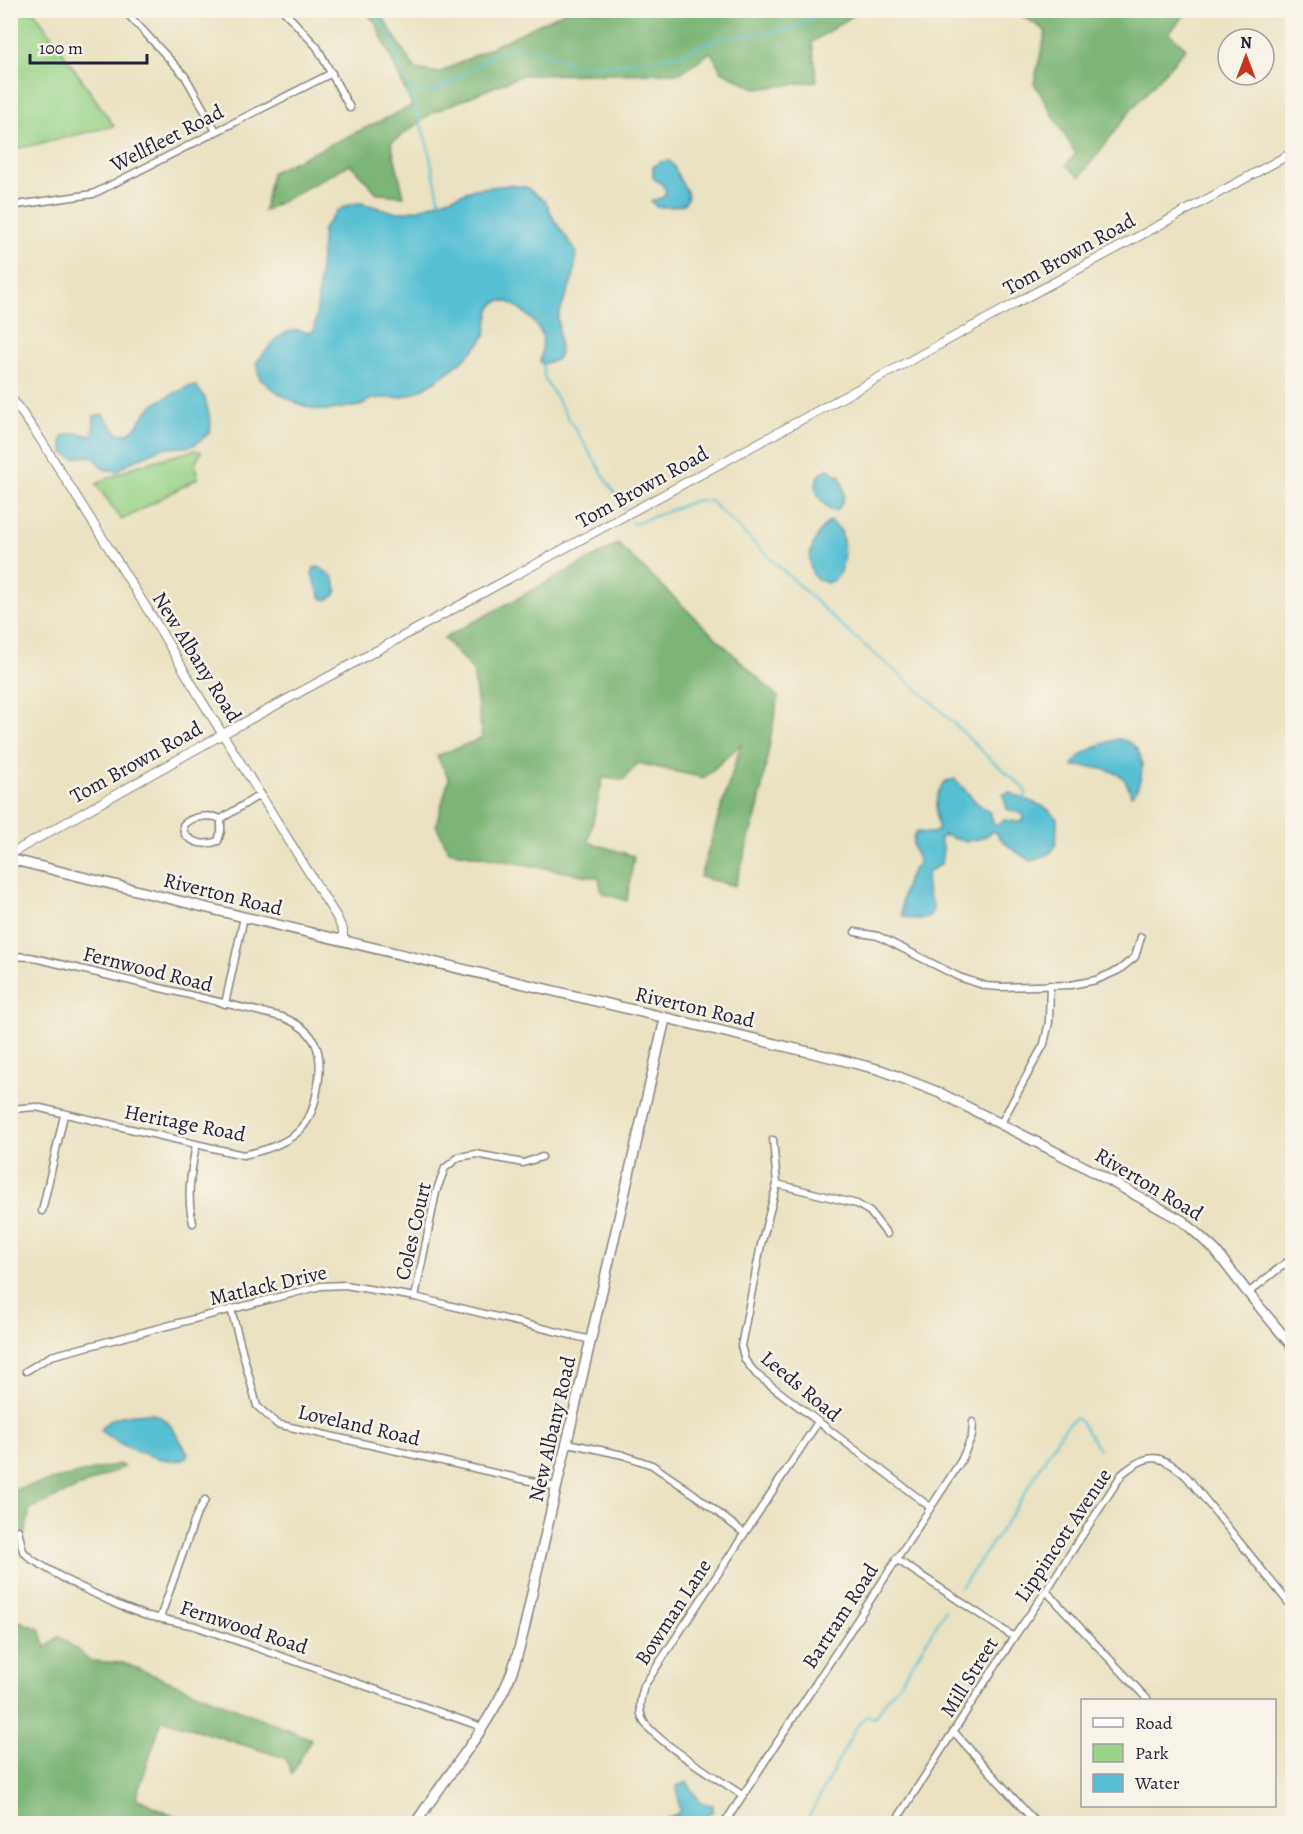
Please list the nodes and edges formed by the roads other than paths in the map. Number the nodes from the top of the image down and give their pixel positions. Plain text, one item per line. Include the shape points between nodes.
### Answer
1 (124, 10) edge
2 (283, 10) edge
3 (332, 73) junction
4 (350, 108) dead end
5 (216, 131) junction
6 (1293, 153) edge
7 (10, 206) edge
8 (10, 396) edge
9 (224, 734) junction
10 (261, 794) junction
11 (221, 819) junction
12 (10, 854) edge
13 (10, 859) edge
14 (244, 917) junction
15 (855, 932) dead end
16 (1141, 937) dead end
17 (343, 942) junction
18 (10, 956) edge
19 (1050, 986) junction
20 (225, 1004) junction
21 (665, 1019) junction
22 (10, 1109) edge
23 (64, 1115) junction
24 (1001, 1123) junction
25 (773, 1140) dead end
26 (196, 1145) junction
27 (542, 1157) dead end
28 (777, 1184) junction
29 (42, 1211) dead end
30 (193, 1223) dead end
31 (887, 1234) dead end
32 (1293, 1258) edge
33 (1248, 1293) junction
34 (415, 1297) junction
35 (231, 1309) junction
36 (591, 1340) junction
37 (1293, 1347) edge
38 (26, 1371) dead end
39 (818, 1422) junction
40 (973, 1422) dead end
41 (568, 1443) junction
42 (557, 1487) junction
43 (205, 1500) dead end
44 (930, 1507) junction
45 (18, 1530) dead end
46 (744, 1533) junction
47 (897, 1559) junction
48 (1047, 1591) junction
49 (1293, 1607) edge
50 (160, 1618) junction
51 (1014, 1637) junction
52 (1146, 1699) edge
53 (482, 1727) junction
54 (954, 1732) junction
55 (742, 1795) junction
56 (415, 1824) edge
57 (724, 1824) edge
58 (894, 1824) edge
59 (1037, 1824) edge

1 - 5 street via 185,76
2 - 3 street via 317,47
3 - 4 street
3 - 5 street, Wellfleet Road
5 - 7 street, Wellfleet Road via 93,194
6 - 9 street, Tom Brown Road
8 - 9 street, New Albany Road
9 - 10 street, New Albany Road
9 - 12 street, Tom Brown Road
10 - 11 street
10 - 17 street, New Albany Road via 336,916 343,930
11 - 11 street via 218,841 211,844 194,841 184,832 183,825 188,820 214,816
13 - 14 main road, Riverton Road
14 - 17 main road, Riverton Road
14 - 20 street, Fernwood Road
15 - 19 street via 878,936 959,977 986,986
16 - 19 street via 1135,957 1119,970 1096,980
17 - 21 main road, Riverton Road
18 - 20 street, Fernwood Road via 30,957
19 - 24 street via 1050,1022 1044,1044
20 - 26 street, Heritage Road via 282,1017 298,1023 310,1035 320,1058 315,1100 302,1128 260,1152 243,1155
21 - 24 main road, Riverton Road via 881,1070
21 - 36 main road, New Albany Road
22 - 23 street, Heritage Road via 36,1107
23 - 26 street, Heritage Road
23 - 29 street
24 - 33 main road, Riverton Road via 1183,1221 1215,1250
25 - 28 street, Leeds Road
26 - 30 street via 188,1190
27 - 34 street, Coles Court via 523,1163 476,1154 459,1157 445,1168 436,1192
28 - 31 street via 857,1204 870,1212
28 - 39 street, Leeds Road via 761,1245 742,1353 756,1374
32 - 33 street
33 - 37 main road, Riverton Road
34 - 35 street, Matlack Drive via 345,1285 321,1286
34 - 36 street, Matlack Drive
35 - 38 street, Matlack Drive via 51,1356
35 - 42 street, Loveland Road via 257,1406 277,1424
36 - 41 main road, New Albany Road
39 - 44 street, Leeds Road
39 - 46 street, Bowman Lane
40 - 44 street, Bartram Road via 965,1453
41 - 42 main road, New Albany Road
41 - 46 street via 652,1465
42 - 53 main road, New Albany Road via 511,1670
43 - 50 street
44 - 47 street, Bartram Road
45 - 50 street, Fernwood Road via 23,1551 38,1564 118,1605
46 - 55 street, Bowman Lane via 644,1686 639,1704 643,1721 658,1737
47 - 51 street, Mill Street
47 - 55 street, Bartram Road
48 - 49 street, Lippincott Avenue via 1122,1474 1136,1463 1153,1458 1172,1463 1187,1477
48 - 51 street, Lippincott Avenue
48 - 52 street
50 - 53 street, Fernwood Road via 195,1626
51 - 54 street, Mill Street
53 - 56 main road, New Albany Road
54 - 58 street, Mill Street
54 - 59 street
55 - 57 street, Bartram Road

